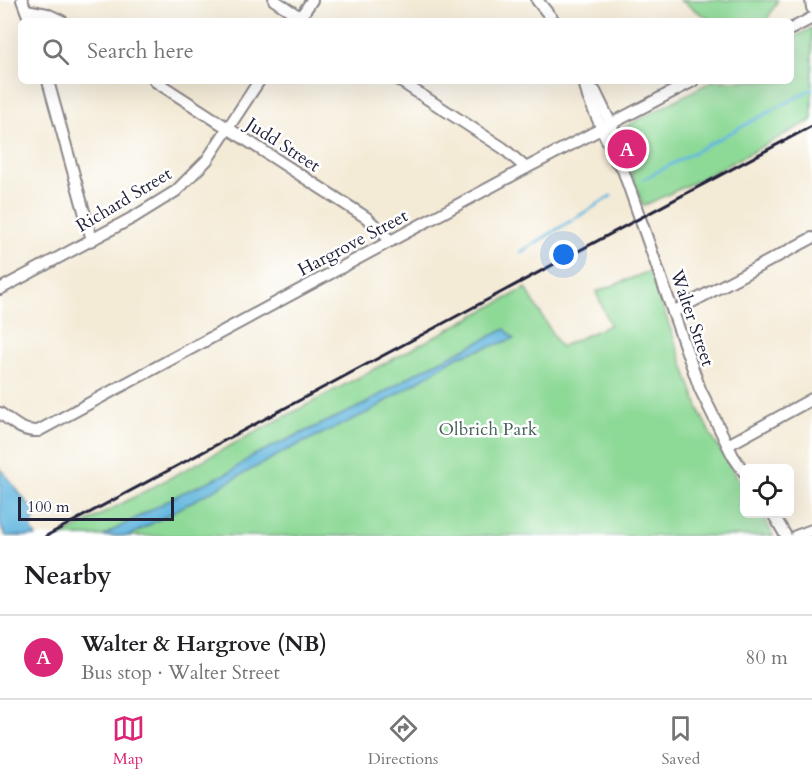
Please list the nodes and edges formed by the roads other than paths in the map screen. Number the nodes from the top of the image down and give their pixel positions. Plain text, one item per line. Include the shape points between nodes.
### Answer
1 (274, 0) edge
2 (312, 0) edge
3 (537, 0) edge
4 (811, 0) edge
5 (812, 8) edge
6 (26, 10) edge
7 (56, 18) edge
8 (299, 18) edge
9 (303, 18) edge
10 (552, 18) edge
11 (812, 18) edge
12 (794, 27) edge
13 (49, 84) edge
14 (160, 84) edge
15 (257, 84) edge
16 (405, 84) edge
17 (585, 84) edge
18 (687, 84) edge
19 (607, 127) junction
20 (228, 129) junction
21 (526, 168) junction
22 (812, 238) edge
23 (92, 240) junction
24 (391, 240) junction
25 (0, 289) edge
26 (673, 312) junction
27 (812, 399) edge
28 (0, 412) edge
29 (728, 445) junction
30 (740, 465) edge
31 (776, 518) edge
32 (812, 530) edge
33 (786, 536) edge
34 (796, 536) edge

1 - 8 street
2 - 9 street
3 - 10 street
4 - 5 street
6 - 7 street
11 - 12 street
13 - 23 street
14 - 20 street, Judd Street
15 - 20 street, Richard Street
16 - 21 street via 503,148
17 - 19 street, Walter Street via 588,97
18 - 19 street, Hargrove Street
19 - 21 street, Hargrove Street
19 - 26 street, Walter Street via 624,157 622,167
20 - 23 street, Richard Street via 207,160 176,191
20 - 24 street, Judd Street via 367,218
21 - 24 street, Hargrove Street
22 - 26 street
23 - 25 street, Richard Street
24 - 28 street, Hargrove Street via 38,431 20,428
26 - 29 street, Walter Street via 699,389
27 - 29 street
29 - 30 street, Walter Street
31 - 33 street
32 - 34 street

